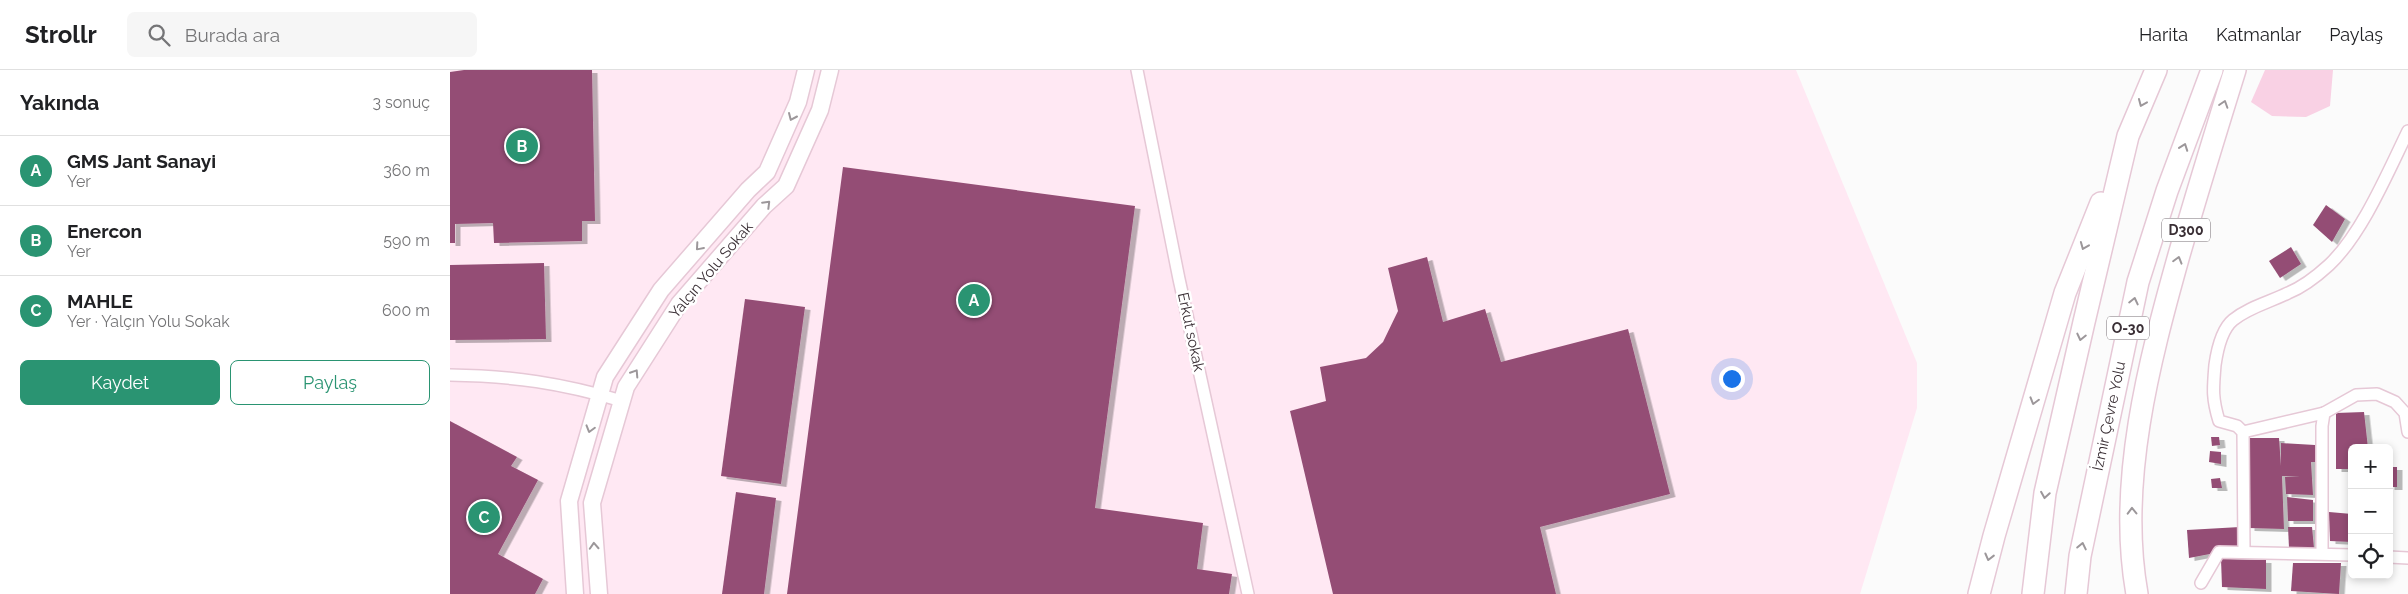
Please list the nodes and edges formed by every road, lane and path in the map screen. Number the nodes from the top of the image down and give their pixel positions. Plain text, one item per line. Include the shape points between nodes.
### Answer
1 (806, 70) edge
2 (830, 70) edge
3 (1137, 70) edge
4 (2156, 70) edge
5 (2212, 70) edge
6 (2235, 70) edge
7 (2408, 131) edge
8 (2128, 136) junction
9 (450, 375) edge
10 (600, 394) junction
11 (622, 401) junction
12 (2324, 413) junction
13 (2243, 432) junction
14 (2408, 432) edge
15 (2244, 551) junction
16 (2322, 553) junction
17 (2348, 555) edge
18 (2393, 557) edge
19 (2408, 558) edge
20 (2201, 583) dead end
21 (575, 594) edge
22 (599, 594) edge
23 (1248, 594) edge
24 (1979, 594) edge
25 (2033, 594) edge
26 (2076, 594) edge
27 (2137, 594) edge

1 -> 10 street, Yalçın Yolu Sokak via 798,102 767,172 661,290 605,377
11 -> 2 street, Yalçın Yolu Sokak via 626,387 679,304 764,206 786,186 820,110
3 - 23 street, Erkut sokak
4 -> 8 highway, O-30
26 -> 5 highway, İzmir Çevre Yolu / O-30 via 2080,556 2138,282 2167,191
27 -> 6 highway, D300 via 2133,575 2131,487 2144,392 2170,286
7 - 13 street via 2359,225 2330,264 2290,293 2252,308 2232,321 2217,349 2212,398 2219,421 2237,426
8 -> 24 highway via 2065,293
8 -> 25 highway, O-30 via 2046,493
9 - 10 street via 544,381
10 - 11 street
10 -> 21 street, Yalçın Yolu Sokak via 569,501
22 -> 11 street, Yalçın Yolu Sokak via 592,503
12 - 13 street
12 - 14 street via 2356,396 2377,394 2396,402 2405,413
12 - 16 street
13 - 15 street
15 - 16 street
15 - 20 street via 2219,552
16 - 17 street
18 - 19 street

